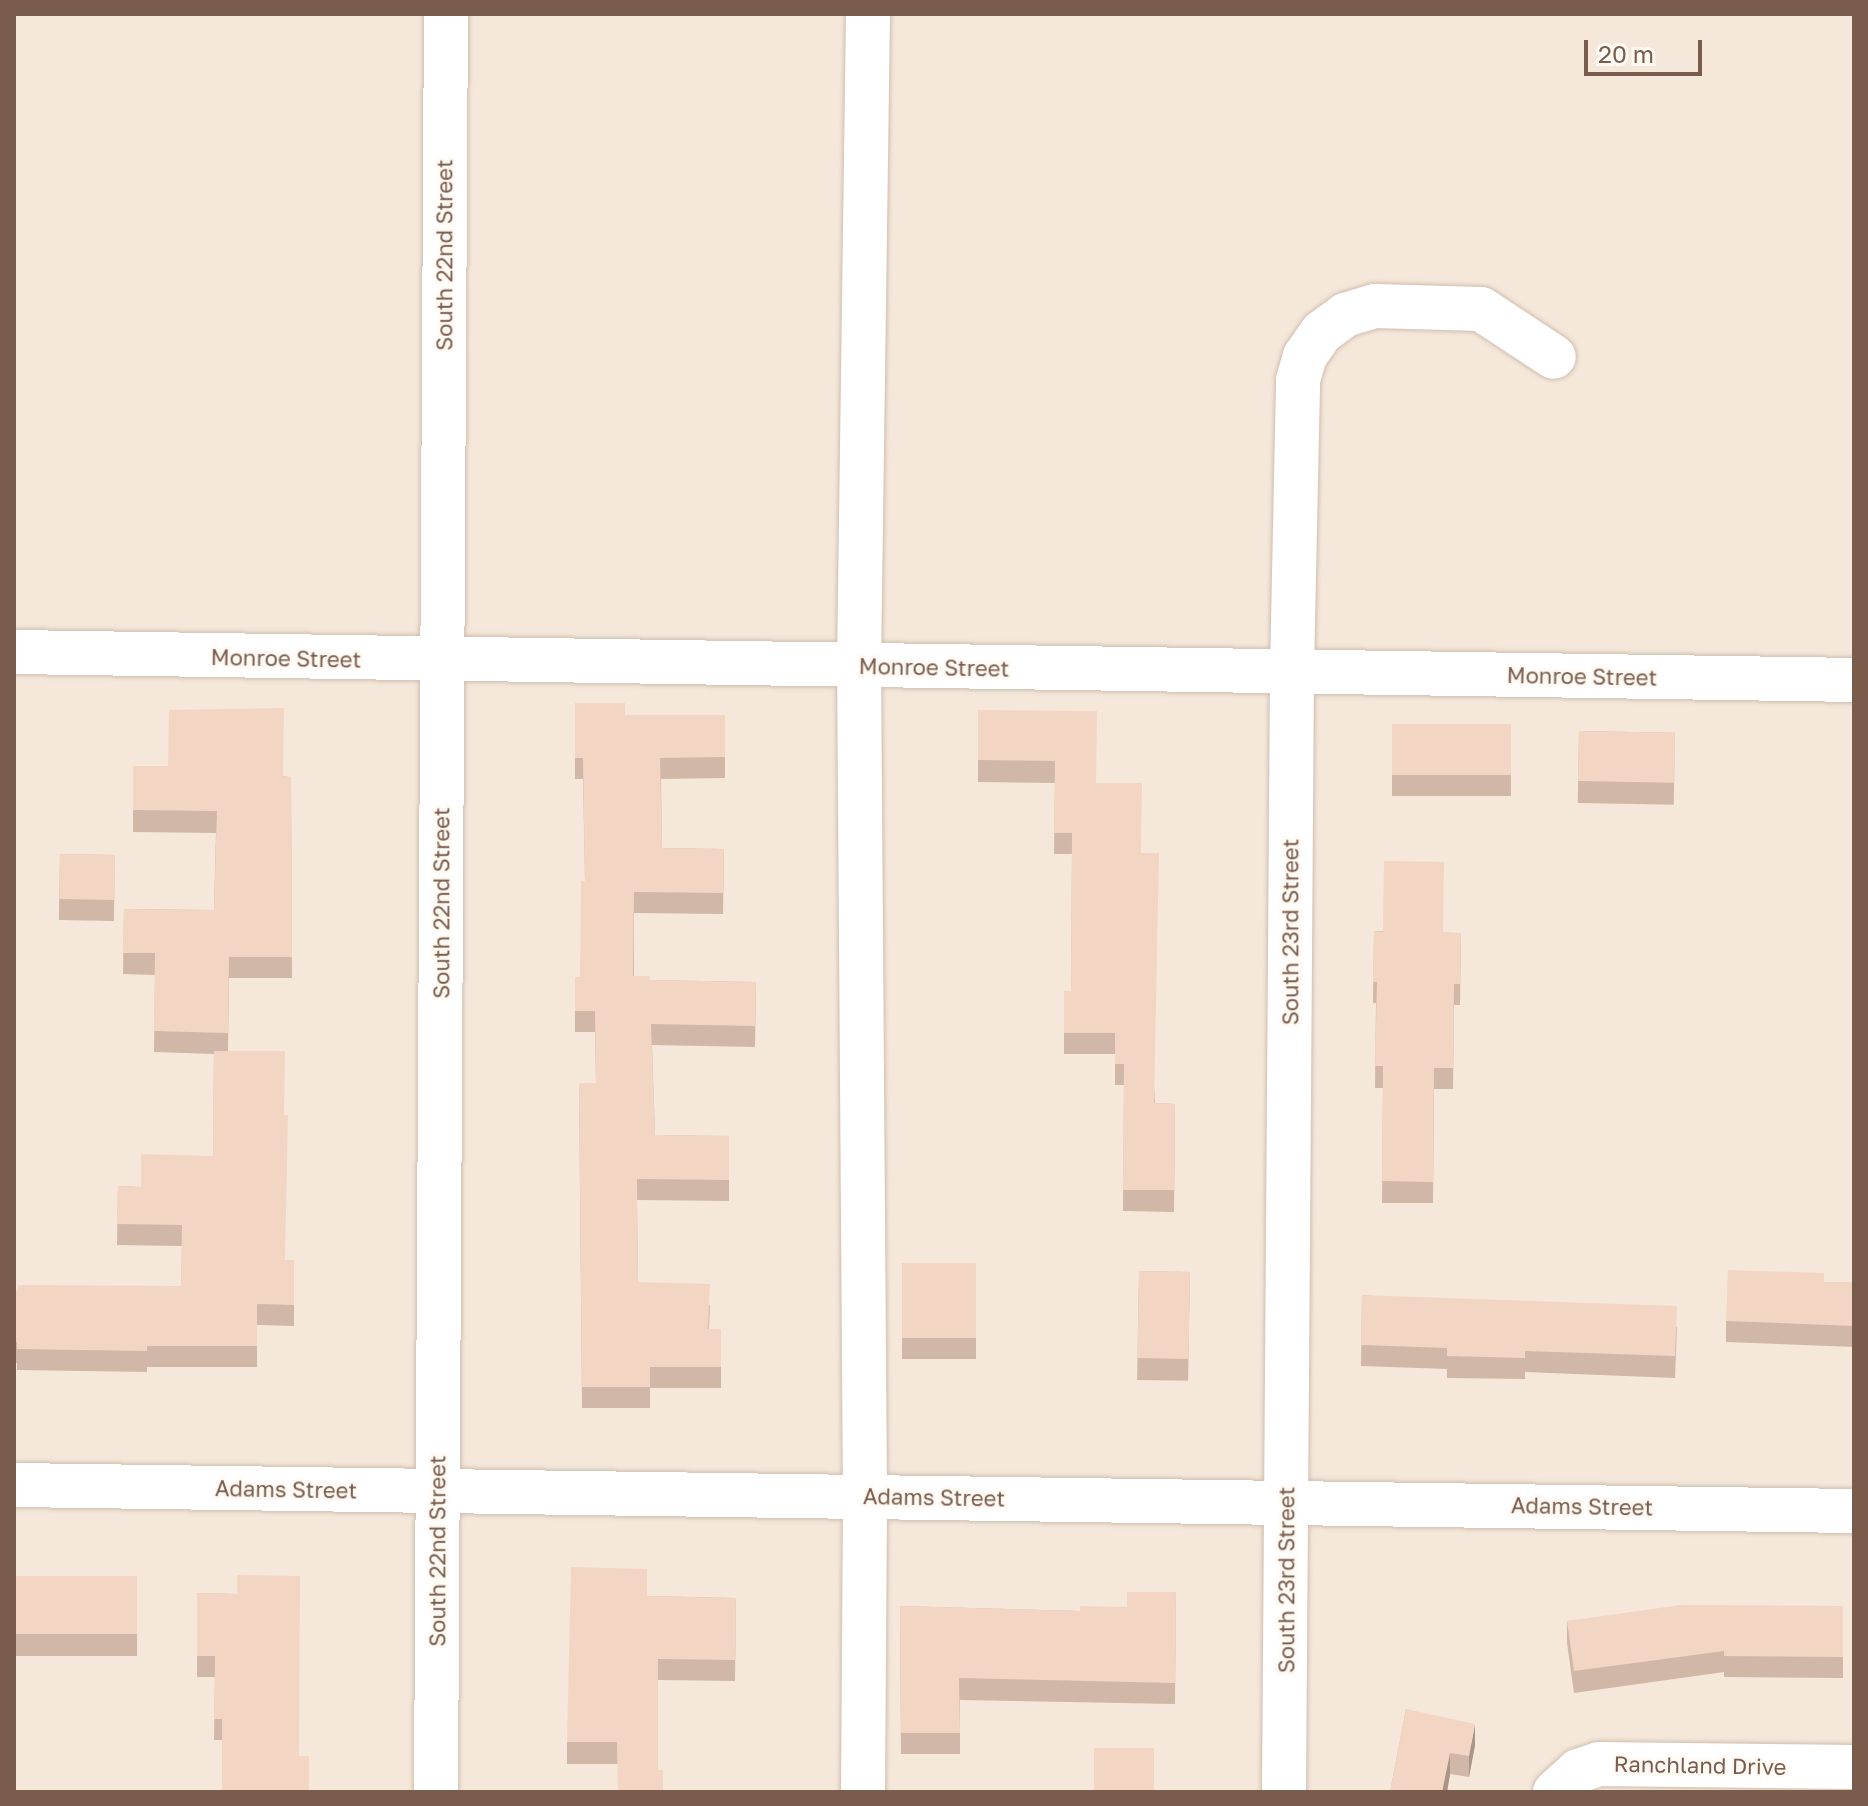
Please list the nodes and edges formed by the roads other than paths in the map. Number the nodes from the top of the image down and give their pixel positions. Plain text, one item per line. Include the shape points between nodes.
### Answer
1 (446, 14) edge
2 (868, 14) edge
3 (1554, 357) dead end
4 (14, 652) edge
5 (442, 661) junction
6 (859, 666) junction
7 (1292, 671) junction
8 (1854, 680) edge
9 (14, 1485) edge
10 (437, 1491) junction
11 (865, 1497) junction
12 (1286, 1502) junction
13 (1854, 1511) edge
14 (1854, 1767) edge
15 (436, 1792) edge
16 (863, 1792) edge
17 (1284, 1792) edge
18 (1555, 1792) edge

1 - 5 street, South 22nd Street
2 - 6 street
3 - 7 street, South 23rd Street via 1481,309 1455,306 1375,306 1345,315 1322,332 1305,356 1298,380
4 - 5 street, Monroe Street
5 - 6 street, Monroe Street
5 - 10 street, South 22nd Street
6 - 7 street, Monroe Street
6 - 11 street
7 - 8 street, Monroe Street
7 - 12 street, South 23rd Street
9 - 10 street, Adams Street
10 - 11 street, Adams Street
10 - 15 street, South 22nd Street
11 - 12 street, Adams Street
11 - 16 street
12 - 13 street, Adams Street
12 - 17 street, South 23rd Street
14 - 18 street, Ranchland Drive via 1599,1764 1578,1771

